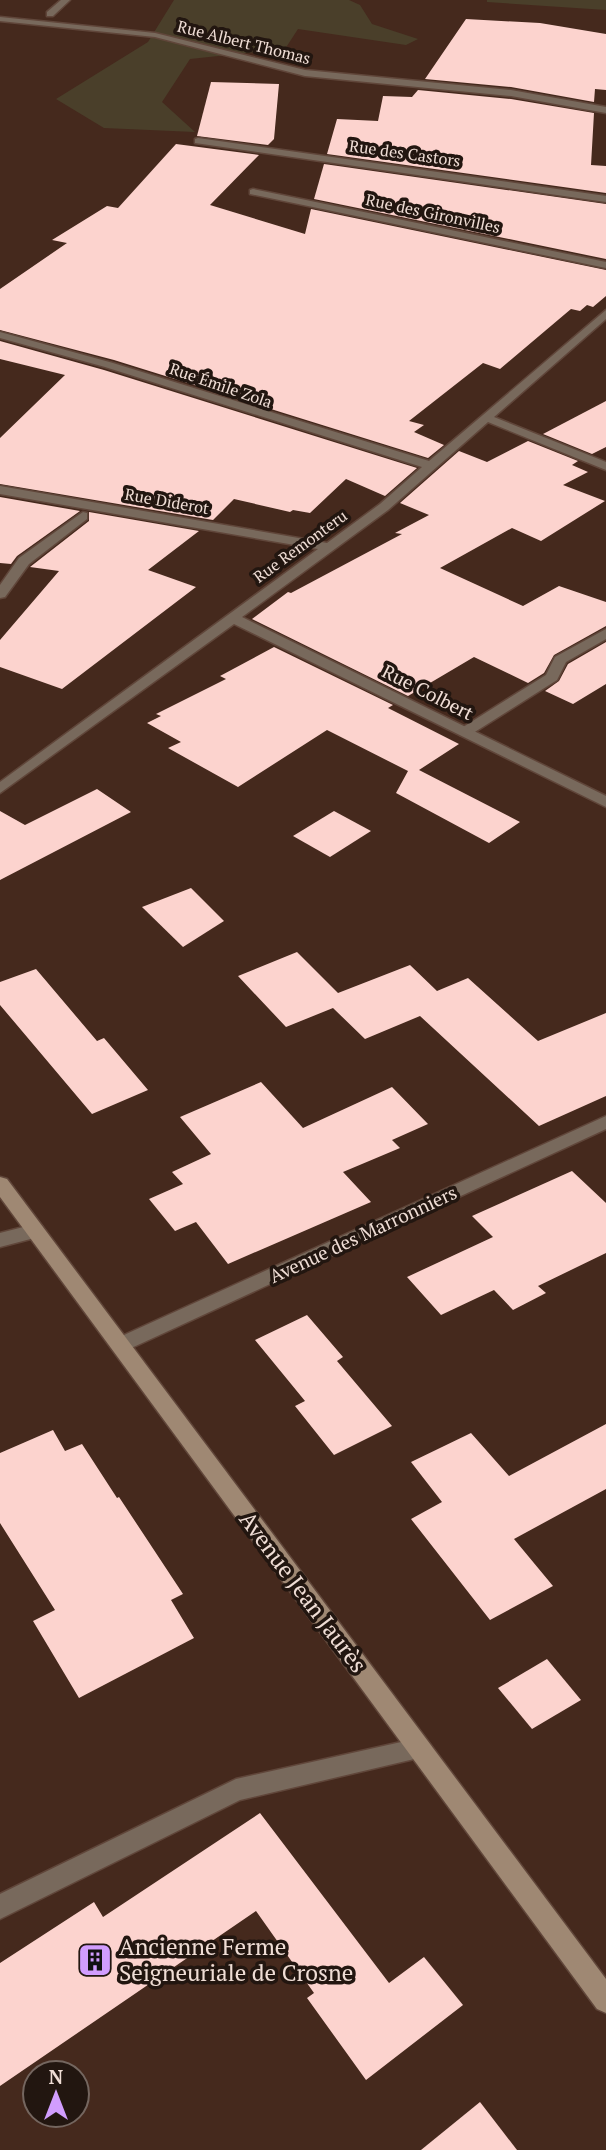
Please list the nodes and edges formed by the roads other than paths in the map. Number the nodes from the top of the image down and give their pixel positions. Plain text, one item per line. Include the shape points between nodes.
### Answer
1 (66, 0) edge
2 (50, 14) dead end
3 (0, 19) edge
4 (606, 110) edge
5 (198, 141) dead end
6 (253, 192) dead end
7 (606, 199) edge
8 (606, 265) edge
9 (606, 313) edge
10 (0, 335) edge
11 (487, 418) junction
12 (432, 466) junction
13 (606, 466) edge
14 (0, 490) edge
15 (83, 516) dead end
16 (328, 547) junction
17 (0, 594) edge
18 (233, 618) junction
19 (606, 633) edge
20 (465, 732) junction
21 (0, 789) edge
22 (606, 802) edge
23 (606, 1122) edge
24 (0, 1184) edge
25 (35, 1231) junction
26 (0, 1240) edge
27 (120, 1345) junction
28 (419, 1749) junction
29 (0, 1907) edge
30 (606, 2000) edge

1 - 2 street
3 - 4 street, Rue Albert Thomas via 155,35 305,73 511,93
5 - 7 street, Rue des Castors
6 - 8 street, Rue des Gironvilles
9 - 11 street, Rue Remonteru
10 - 12 street, Rue Émile Zola via 87,356 237,408
11 - 12 street, Rue Remonteru
11 - 13 street
12 - 16 street, Rue Remonteru
14 - 16 street, Rue Diderot
15 - 17 street via 24,561
16 - 18 street, Rue Remonteru
18 - 20 street, Rue Colbert
18 - 21 street, Rue Remonteru
19 - 20 street via 560,660 552,677
20 - 22 street, Rue Colbert
23 - 27 street, Avenue des Marronniers
24 - 25 street, Avenue Jean Jaurès
25 - 26 street
25 - 27 street, Avenue Jean Jaurès
27 - 28 street, Avenue Jean Jaurès
28 - 29 street via 236,1790
28 - 30 street, Avenue Jean Jaurès

